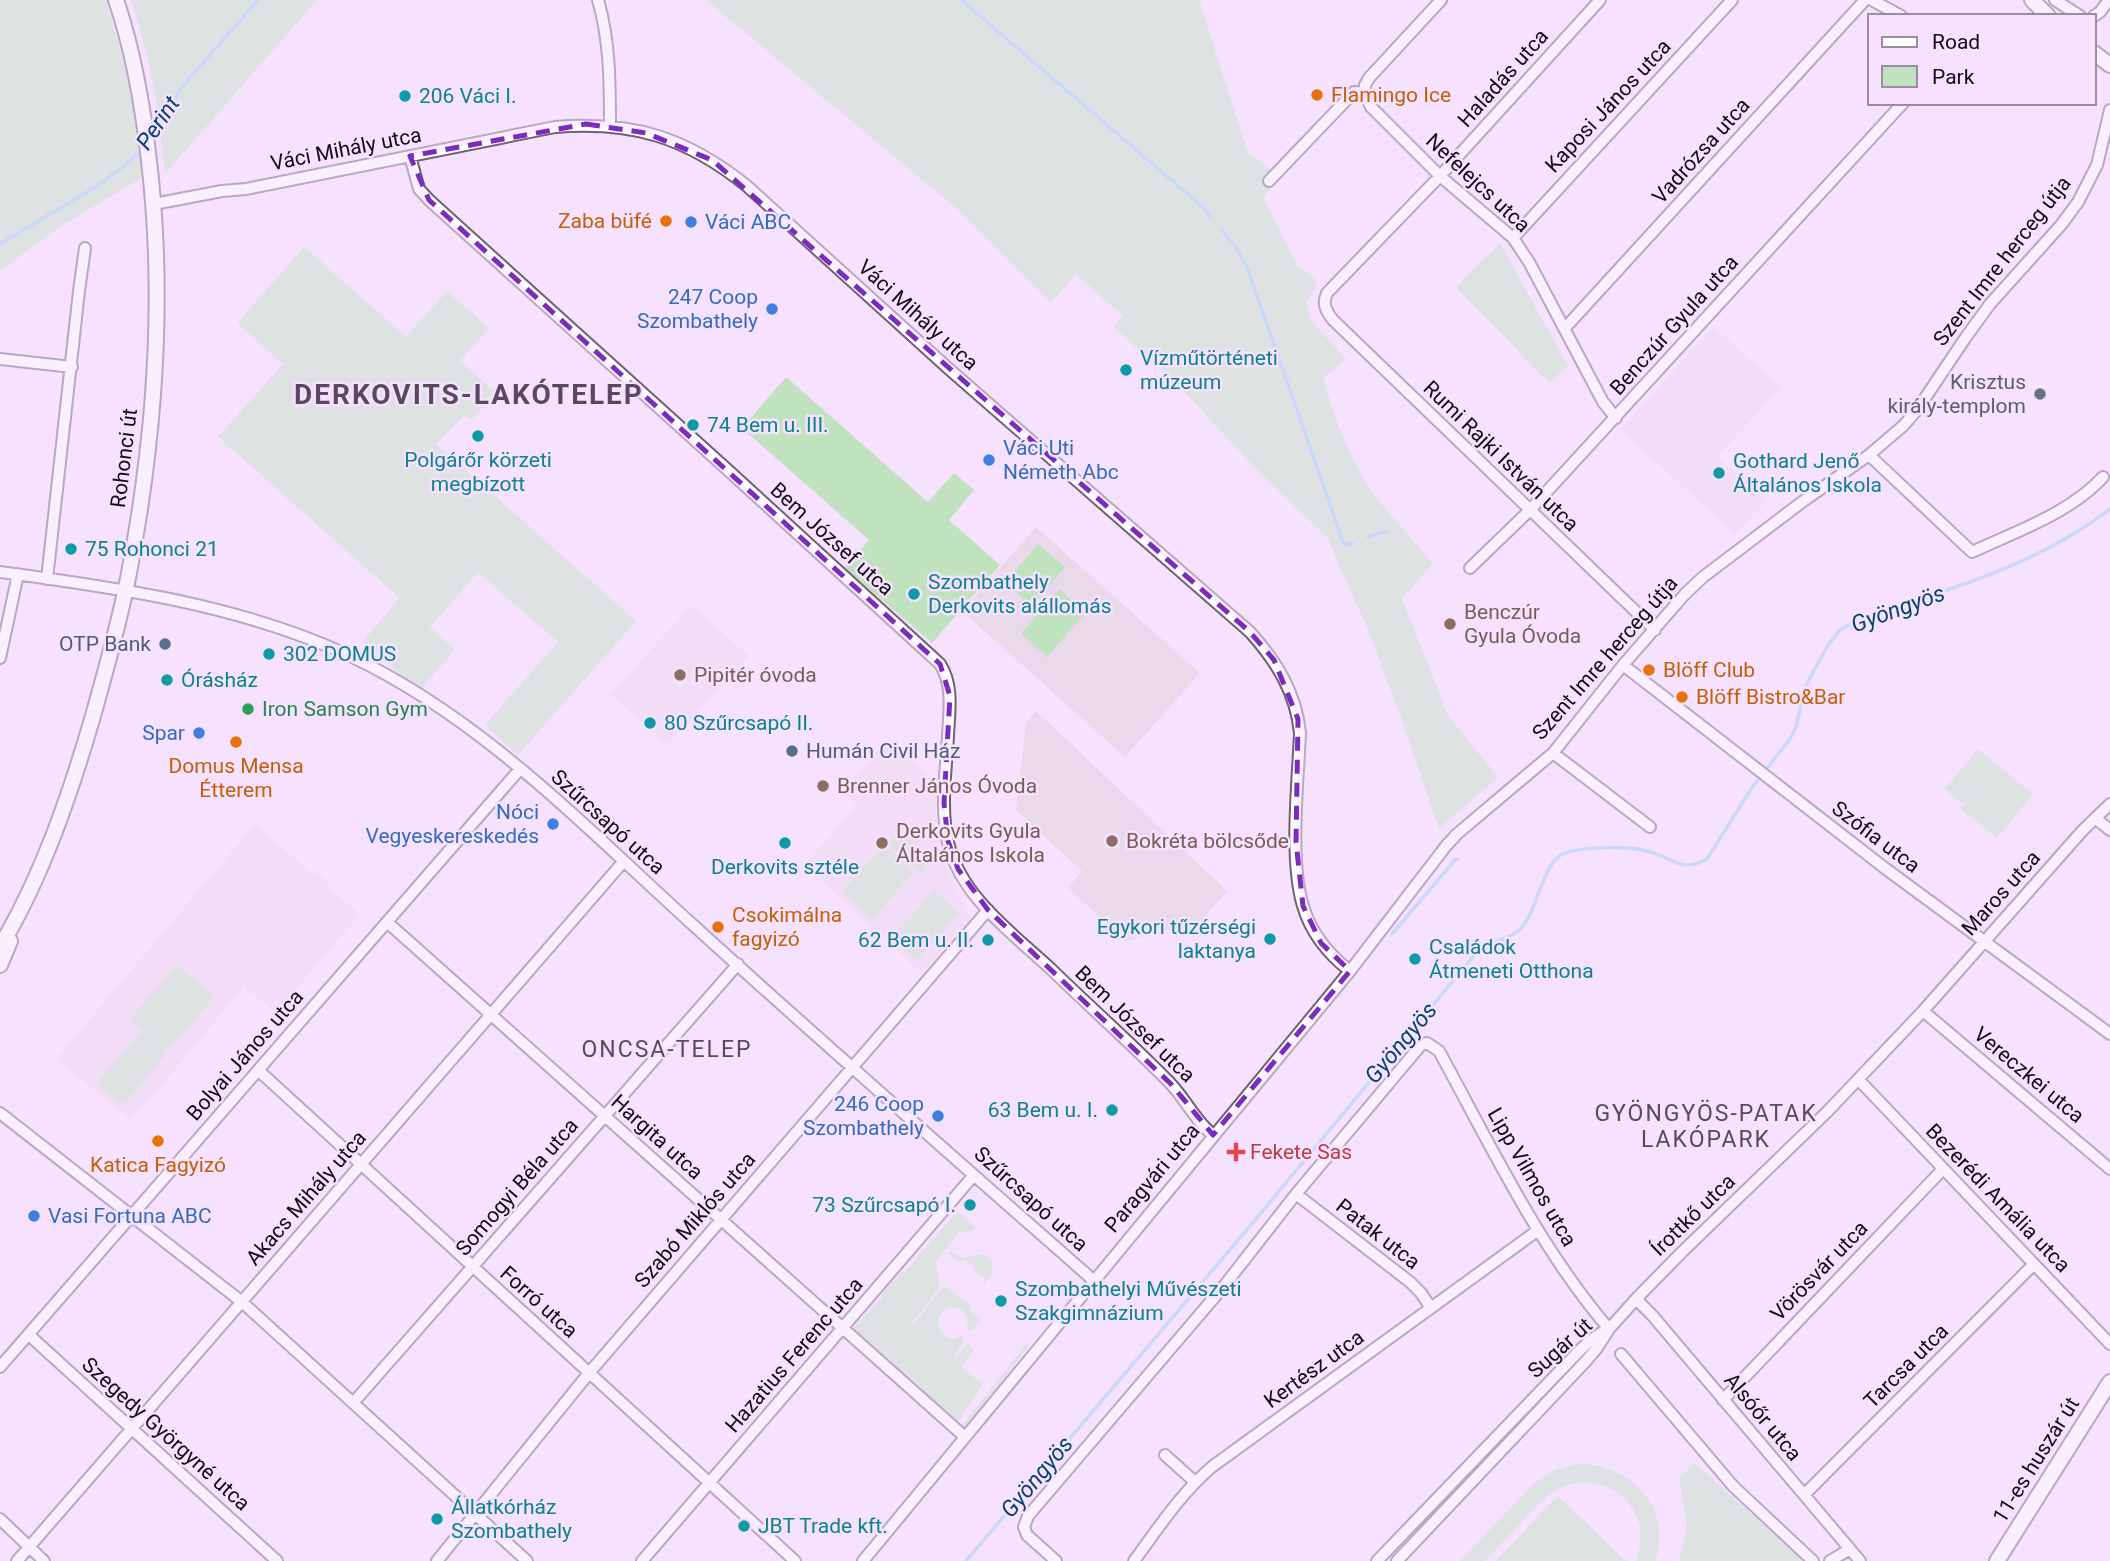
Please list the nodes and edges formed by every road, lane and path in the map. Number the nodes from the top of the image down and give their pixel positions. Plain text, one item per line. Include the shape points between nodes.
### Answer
1 (116, 0) edge
2 (597, 0) edge
3 (1441, 0) edge
4 (1600, 0) edge
5 (1731, 0) edge
6 (1865, 0) edge
7 (1872, 0) edge
8 (2055, 0) edge
9 (2109, 0) edge
10 (1897, 14) edge
11 (2077, 14) edge
12 (2096, 15) edge
13 (2096, 55) edge
14 (2110, 58) edge
15 (2110, 66) edge
16 (1364, 93) junction
17 (1901, 105) edge
18 (2110, 110) edge
19 (610, 126) junction
20 (2105, 154) edge
21 (410, 156) junction
22 (1440, 176) junction
23 (1269, 181) dead end
24 (154, 204) junction
25 (1513, 238) junction
26 (85, 248) dead end
27 (1324, 307) joint
28 (1565, 328) junction
29 (0, 359) edge
30 (72, 367) junction
31 (1616, 418) junction
32 (1869, 455) junction
33 (2103, 477) dead end
34 (1530, 510) junction
35 (1470, 568) dead end
36 (0, 572) edge
37 (18, 574) junction
38 (47, 579) junction
39 (125, 592) junction
40 (1655, 630) junction
41 (0, 658) edge
42 (1623, 666) junction
43 (1553, 753) junction
44 (520, 769) junction
45 (2110, 804) edge
46 (2095, 818) junction
47 (1472, 821) joint
48 (1650, 827) dead end
49 (2110, 830) edge
50 (624, 861) junction
51 (22, 907) junction
52 (988, 910) junction
53 (387, 922) junction
54 (1983, 942) junction
55 (0, 947) edge
56 (738, 964) junction
57 (0, 965) edge
58 (1350, 971) junction
59 (1923, 1011) junction
60 (491, 1015) junction
61 (2110, 1034) edge
62 (853, 1066) junction
63 (258, 1070) junction
64 (1858, 1079) junction
65 (0, 1113) edge
66 (605, 1116) junction
67 (1213, 1135) junction
68 (361, 1164) junction
69 (1943, 1168) junction
70 (2110, 1169) edge
71 (974, 1175) junction
72 (1296, 1194) junction
73 (131, 1215) junction
74 (721, 1220) junction
75 (1537, 1231) junction
76 (2034, 1264) junction
77 (473, 1267) junction
78 (1093, 1280) junction
79 (1636, 1299) junction
80 (242, 1302) junction
81 (1431, 1308) junction
82 (842, 1328) junction
83 (1609, 1329) junction
84 (29, 1335) junction
85 (2110, 1344) edge
86 (1621, 1353) dead end
87 (0, 1367) edge
88 (589, 1373) junction
89 (2110, 1382) edge
90 (1723, 1400) junction
91 (353, 1403) junction
92 (133, 1429) junction
93 (965, 1437) junction
94 (1165, 1455) dead end
95 (1195, 1482) junction
96 (709, 1483) junction
97 (1804, 1494) junction
98 (475, 1513) junction
99 (0, 1519) edge
100 (29, 1547) junction
101 (1850, 1549) junction
102 (17, 1561) edge
103 (44, 1561) edge
104 (277, 1561) edge
105 (437, 1561) edge
106 (527, 1561) edge
107 (642, 1561) edge
108 (795, 1561) edge
109 (863, 1561) edge
110 (1056, 1561) edge
111 (1134, 1561) edge
112 (1377, 1561) edge
113 (1397, 1561) edge
114 (1813, 1561) edge
115 (1830, 1561) edge
116 (1860, 1561) edge
117 (1997, 1561) edge

1 - 24 main road, Rohonci út via 143,106
2 - 19 street via 609,61
3 - 16 street via 1369,78
4 - 22 street, Haladás utca
5 - 25 street, Kaposi János utca
6 - 28 street, Vadrózsa utca
7 - 10 street
8 - 11 street
9 - 12 street
13 - 15 main road
14 - 15 main road
16 - 22 street, Nefelejcs utca via 1371,107
16 - 23 street via 1353,92
17 - 31 street, Benczúr Gyula utca
18 - 20 street, Szent Imre herceg útja
19 - 21 street, Váci Mihály utca via 555,127
19 - 58 street, Váci Mihály utca via 691,148 739,180 1262,645 1283,676 1298,719 1296,842 1303,906 1321,943
20 - 32 street, Szent Imre herceg útja via 2061,225 1983,313 1917,411
21 - 24 street, Váci Mihály utca
21 - 52 street, Bem József utca via 419,189 429,200 940,664 950,696 944,803 948,841 958,869
22 - 25 street, Nefelejcs utca
22 - 27 street, Haladás utca via 1328,293
24 - 39 main road, Rohonci út via 154,381 141,502
25 - 28 street, Nefelejcs utca
26 - 30 street
27 - 34 street, Rumi Rajki István utca
28 - 31 street, Nefelejcs utca
29 - 30 street
30 - 38 street
31 - 34 street, Benczúr Gyula utca
32 - 33 street via 1972,552 2088,493
32 - 40 street, Szent Imre herceg útja via 1703,577
34 - 35 street, Benczúr Gyula utca
34 - 40 street, Rumi Rajki István utca
36 - 37 street, Szűrcsapó utca
37 - 38 street, Szűrcsapó utca
37 - 41 street
38 - 39 street, Szűrcsapó utca
39 - 44 street, Szűrcsapó utca via 244,616 339,651 434,704
39 - 51 main road, Rohonci út via 81,756
40 - 42 street, Szent Imre herceg útja
42 - 43 street, Szent Imre herceg útja
42 - 54 street, Szófia utca
43 - 47 street, Szent Imre herceg útja
43 - 48 street
44 - 50 street, Szűrcsapó utca
44 - 53 street, Bolyai János utca
45 - 46 street, Maros utca
46 - 49 street
46 - 54 street, Maros utca
47 - 58 street, Paragvári utca via 1446,846
50 - 56 street, Szűrcsapó utca
50 - 60 street, Akacs Mihály utca
51 - 55 main road, Rohonci út
51 - 57 main road, Rohonci út
52 - 62 street, Szabó Miklós utca
52 - 67 street, Bem József utca via 1171,1084
53 - 60 street, Hargita utca
53 - 63 street, Bolyai János utca
54 - 59 street, Maros utca
54 - 61 street, Szófia utca
56 - 62 street, Szűrcsapó utca
56 - 66 street, Somogyi Béla utca
58 - 67 street, Paragvári utca
59 - 64 street, Írottkő utca
59 - 70 street, Vereczkei utca
60 - 66 street, Hargita utca
60 - 68 street, Akacs Mihály utca
62 - 71 street, Szűrcsapó utca
62 - 74 street, Szabó Miklós utca
63 - 68 street, Forró utca
63 - 73 street, Bolyai János utca
64 - 69 street, Bezerédi Amália utca
64 - 79 street, Írottkő utca
65 - 73 street
66 - 74 street, Hargita utca
66 - 77 street, Somogyi Béla utca
67 - 78 street, Paragvári utca
68 - 77 street, Forró utca
68 - 80 street, Akacs Mihály utca
69 - 76 street, Bezerédi Amália utca
69 - 90 street, Vörösvár utca
71 - 78 street, Szűrcsapó utca
71 - 82 street, Hazatius Ferenc utca
72 - 75 street, Lipp Vilmos utca via 1416,1049 1427,1043 1438,1051
72 - 81 street, Patak utca via 1409,1282
72 - 110 street via 1224,1286 1028,1516 1027,1535
73 - 80 street
73 - 84 street, Bolyai János utca
74 - 82 street, Hargita utca
74 - 88 street, Szabó Miklós utca
75 - 81 street, Kertész utca
75 - 83 street, Lipp Vilmos utca
76 - 85 street, Bezerédi Amália utca
76 - 97 street, Tarcsa utca
77 - 88 street, Forró utca
77 - 91 street, Somogyi Béla utca
78 - 93 street, Paragvári utca
79 - 83 street, Írottkő utca
79 - 90 street, Alsóőr utca
80 - 91 street
80 - 92 street, Akacs Mihály utca
81 - 95 street, Kertész utca
82 - 93 street, Hargita utca
82 - 96 street, Hazatius Ferenc utca
83 - 112 street, Sugár út via 1580,1350
83 - 113 street, Sugár út via 1586,1361
84 - 87 street, Bolyai János utca
84 - 92 street, Szegedy Györgyné utca
86 - 114 street via 1733,1486
88 - 96 street, Forró utca
88 - 98 street, Szabó Miklós utca
89 - 117 main road, 11-es huszár út
90 - 97 street, Alsóőr utca
91 - 98 street
92 - 100 street, Akacs Mihály utca
92 - 104 street, Szegedy Györgyné utca
93 - 109 street, Paragvári utca
94 - 95 street
95 - 111 street, Kertész utca
96 - 107 street, Hazatius Ferenc utca
96 - 108 street, Forró utca
97 - 101 street, Alsóőr utca
98 - 105 street, Szabó Miklós utca
98 - 106 street
99 - 100 street
100 - 102 street, Akacs Mihály utca
100 - 103 street
101 - 115 street
101 - 116 street, Alsóőr utca

